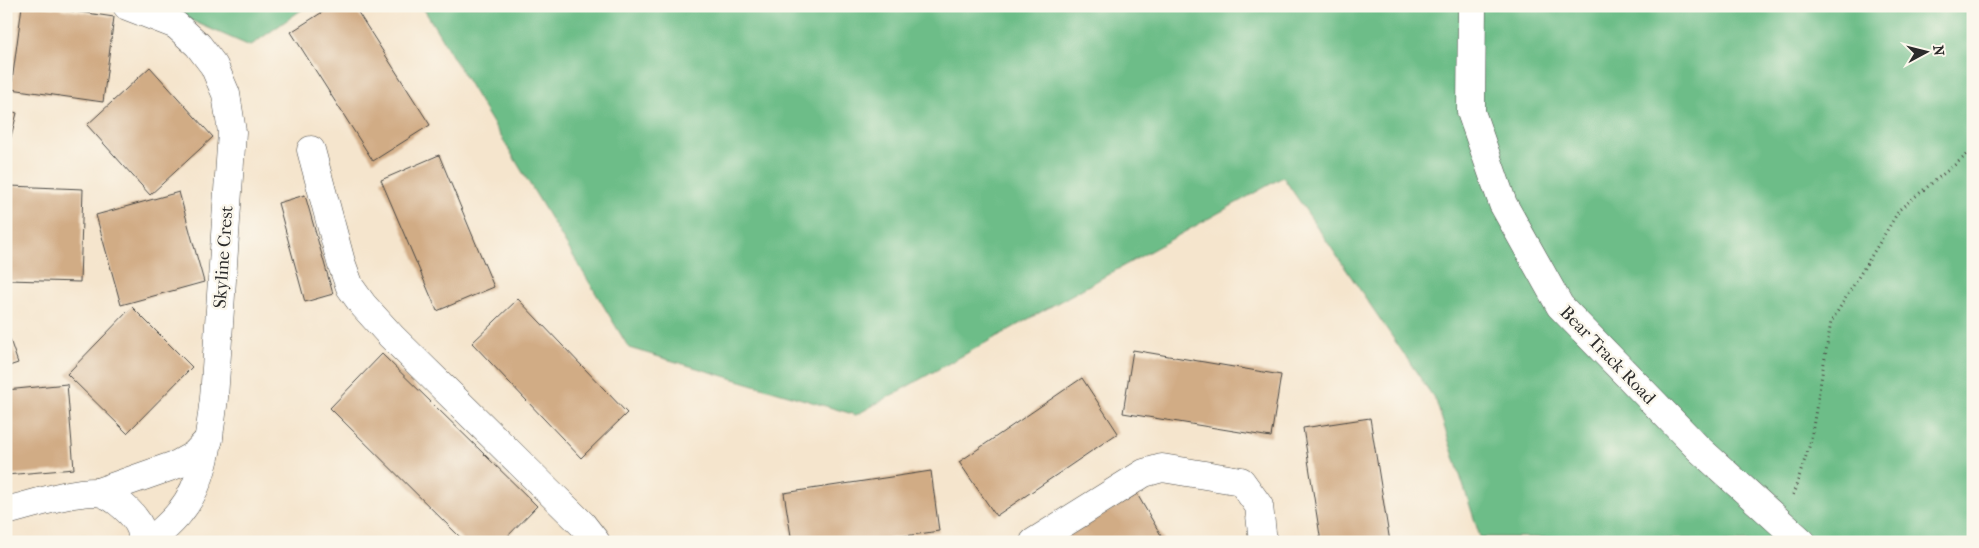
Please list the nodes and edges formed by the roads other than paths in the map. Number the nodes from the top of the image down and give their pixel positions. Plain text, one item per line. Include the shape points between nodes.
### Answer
1 (127, 6) edge
2 (1472, 6) edge
3 (311, 150) dead end
4 (209, 439) junction
5 (98, 492) junction
6 (6, 511) edge
7 (1792, 533) edge
8 (143, 542) edge
9 (150, 542) edge
10 (596, 542) edge
11 (1034, 542) edge
12 (1263, 542) edge

1 - 4 street, Skyline Crest via 176,25 198,45 214,66 226,94 232,132
2 - 7 street, Bear Track Road via 1471,112 1503,204 1560,306 1698,448
3 - 10 street via 341,262 350,287 363,306 582,524
4 - 5 street via 194,455 178,464
4 - 9 street, Skyline Crest via 192,494 181,511
5 - 6 street
5 - 8 street via 117,500 130,513 141,529
11 - 12 street via 1144,472 1162,468 1241,481 1259,506

